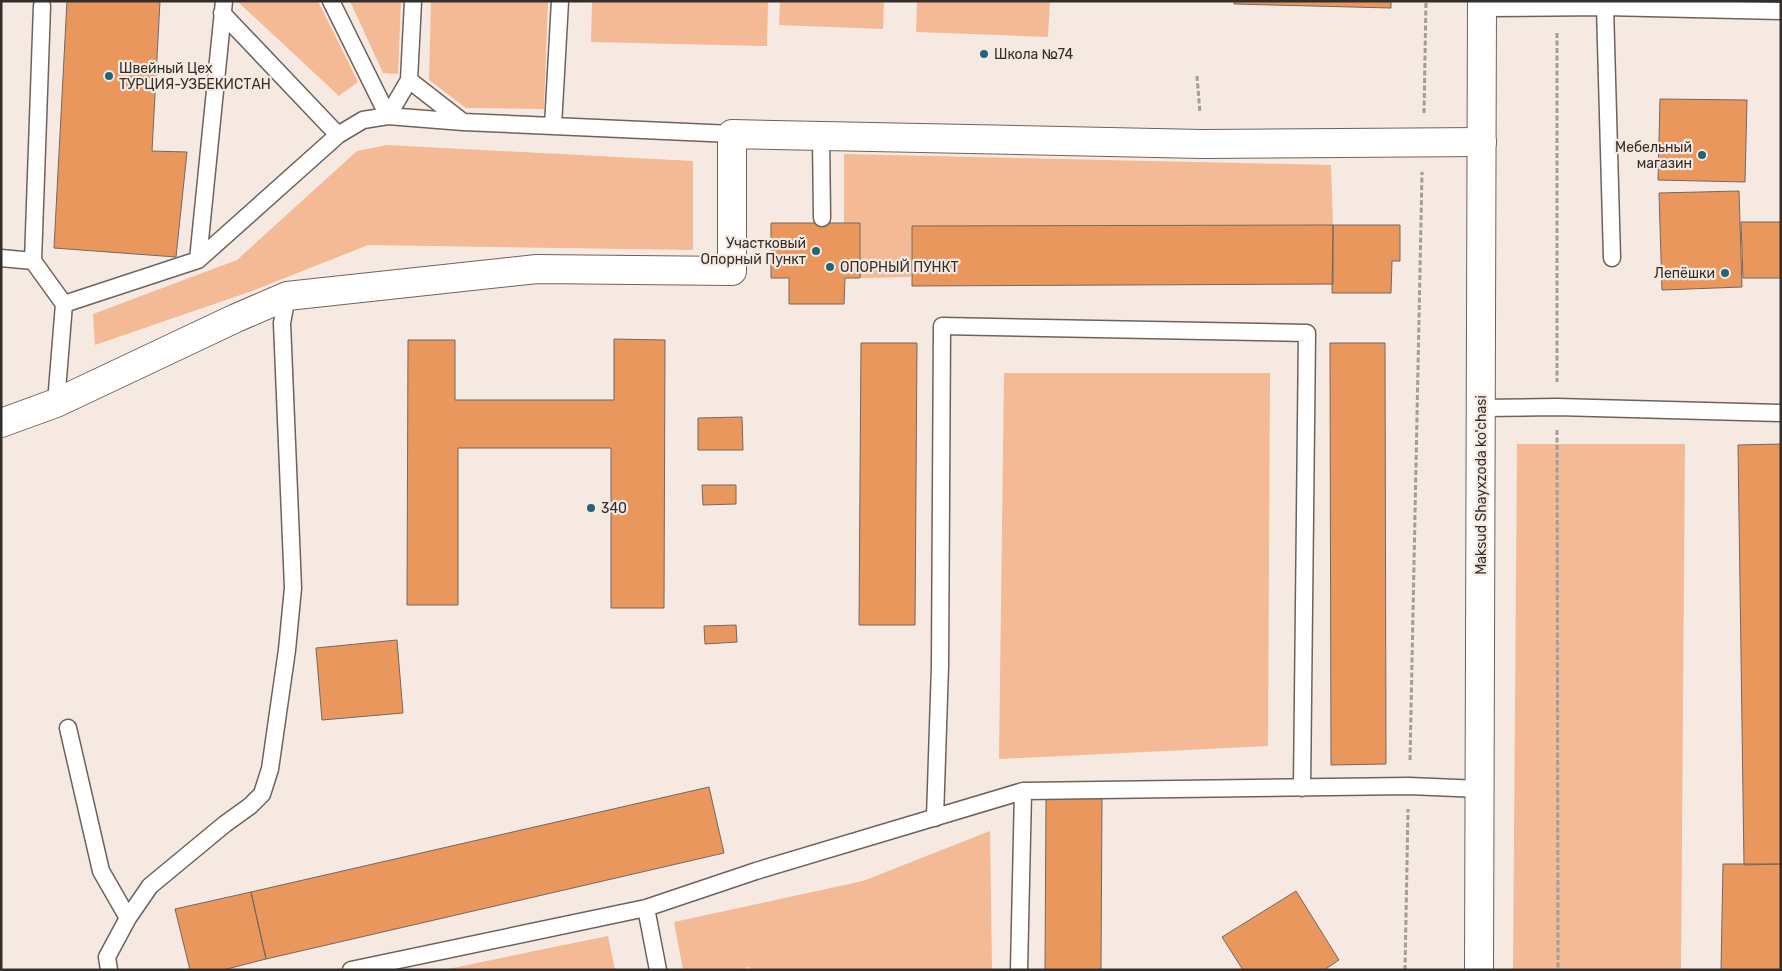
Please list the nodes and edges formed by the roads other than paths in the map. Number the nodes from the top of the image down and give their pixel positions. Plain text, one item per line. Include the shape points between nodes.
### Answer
1 (331, 1) edge
2 (412, 1) edge
3 (560, 1) edge
4 (1482, 5) edge
5 (42, 6) dead end
6 (223, 7) edge
7 (1605, 7) junction
8 (1781, 11) edge
9 (408, 80) junction
10 (388, 116) junction
11 (463, 122) junction
12 (553, 126) junction
13 (732, 134) junction
14 (338, 135) junction
15 (821, 137) junction
16 (1482, 142) junction
17 (822, 218) dead end
18 (1, 258) edge
19 (1612, 258) dead end
20 (198, 260) junction
21 (33, 261) junction
22 (287, 296) junction
23 (64, 304) junction
24 (56, 403) junction
25 (1481, 408) junction
26 (1781, 413) edge
27 (1, 423) edge
28 (68, 728) dead end
29 (1302, 788) junction
30 (1480, 789) junction
31 (1023, 791) junction
32 (935, 818) junction
33 (646, 908) junction
34 (128, 918) junction
35 (109, 970) edge
36 (351, 970) edge
37 (658, 970) edge
38 (1019, 970) edge
39 (1479, 970) edge

1 - 10 lane
2 - 9 lane
3 - 12 lane
4 - 7 lane
4 - 16 street, Maksud Shayxzoda ko'chasi
5 - 21 lane
6 - 14 lane
6 - 20 lane
7 - 8 lane
7 - 19 lane
9 - 10 lane
9 - 11 lane
10 - 11 lane
10 - 14 lane via 363,120
11 - 12 lane
12 - 13 lane
13 - 15 street
13 - 22 street via 732,271 538,269
14 - 20 lane
15 - 16 street via 1202,144
15 - 17 lane
16 - 25 street, Maksud Shayxzoda ko'chasi
18 - 21 lane
20 - 23 lane
21 - 23 lane
22 - 24 street
22 - 34 lane via 282,323 292,588 287,650 270,769 262,794 150,886
23 - 24 lane
24 - 27 street
25 - 26 lane
25 - 30 street, Maksud Shayxzoda ko'chasi
28 - 34 lane via 100,871
29 - 30 lane via 1409,786
29 - 31 lane
29 - 32 lane via 1306,333 942,326 940,666
30 - 39 street, Maksud Shayxzoda ko'chasi
31 - 32 lane
31 - 38 lane
32 - 33 lane via 756,871
33 - 36 lane
33 - 37 lane
34 - 35 lane via 107,957

